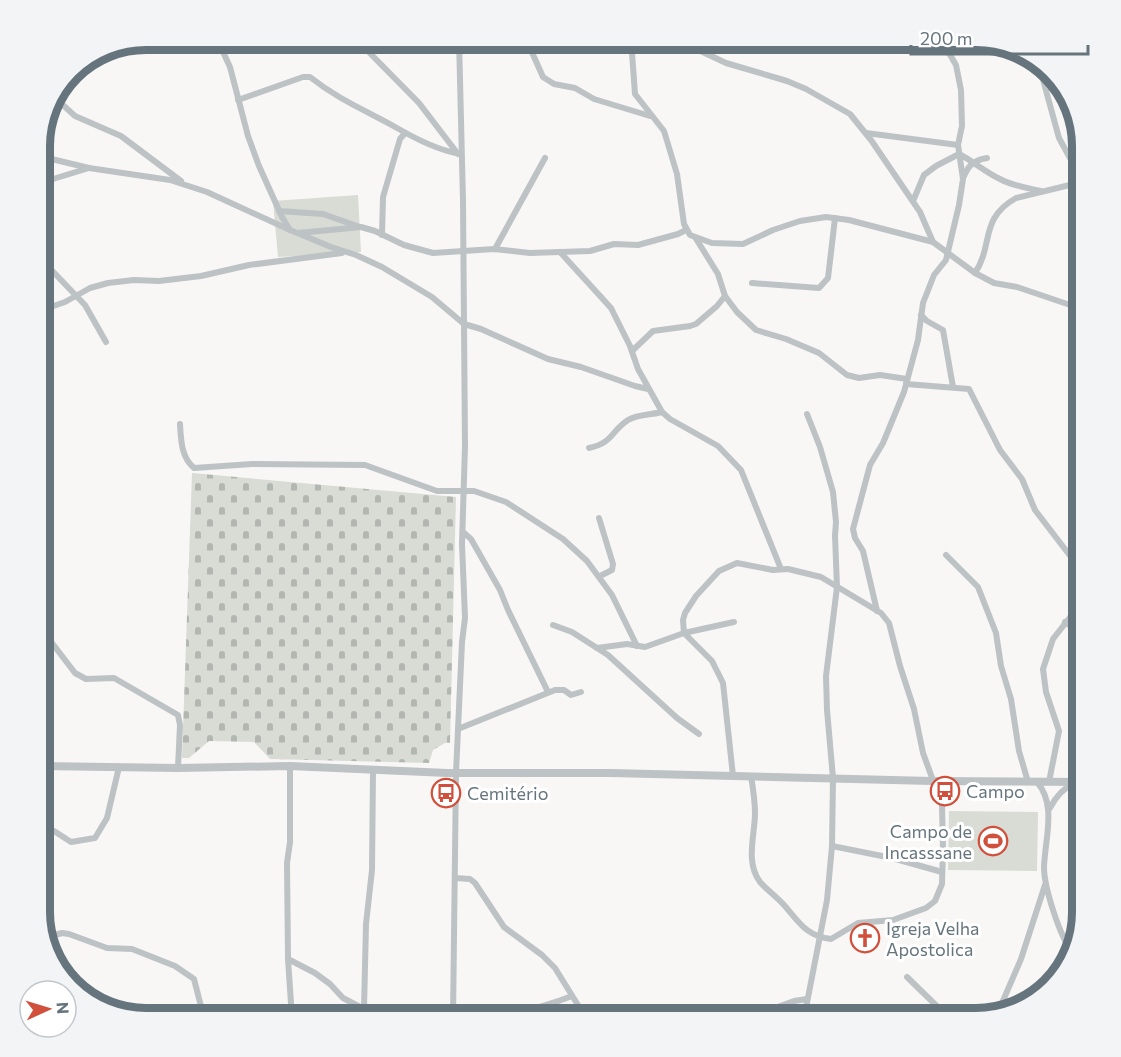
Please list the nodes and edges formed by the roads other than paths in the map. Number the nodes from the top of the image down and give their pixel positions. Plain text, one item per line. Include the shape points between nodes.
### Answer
1 (222, 50) edge
2 (367, 50) edge
3 (459, 50) edge
4 (531, 50) edge
5 (633, 50) edge
6 (698, 50) edge
7 (948, 50) edge
8 (1044, 79) edge
9 (238, 100) junction
10 (60, 102) edge
11 (650, 116) junction
12 (405, 133) junction
13 (866, 133) junction
14 (958, 145) junction
15 (456, 153) junction
16 (959, 154) junction
17 (545, 158) dead end
18 (987, 158) dead end
19 (50, 159) edge
20 (462, 159) junction
21 (1071, 160) edge
22 (974, 162) junction
23 (89, 168) junction
24 (963, 179) junction
25 (1071, 181) edge
26 (50, 182) edge
27 (186, 185) junction
28 (1041, 192) junction
29 (913, 201) junction
30 (279, 211) junction
31 (835, 218) junction
32 (361, 227) junction
33 (290, 230) junction
34 (686, 230) junction
35 (298, 233) junction
36 (382, 235) junction
37 (694, 237) junction
38 (933, 242) junction
39 (495, 249) junction
40 (948, 251) junction
41 (462, 252) junction
42 (560, 252) junction
43 (346, 253) junction
44 (50, 269) edge
45 (975, 273) junction
46 (752, 283) dead end
47 (75, 296) junction
48 (724, 296) junction
49 (1071, 305) edge
50 (50, 306) edge
51 (921, 315) junction
52 (464, 324) junction
53 (106, 342) dead end
54 (632, 351) junction
55 (906, 382) junction
56 (953, 387) junction
57 (648, 389) junction
58 (662, 411) junction
59 (807, 414) dead end
60 (180, 424) dead end
61 (589, 448) dead end
62 (465, 490) junction
63 (599, 518) dead end
64 (463, 532) junction
65 (946, 555) dead end
66 (1072, 558) edge
67 (781, 569) junction
68 (600, 576) junction
69 (837, 587) junction
70 (877, 611) junction
71 (1072, 613) edge
72 (734, 622) dead end
73 (1065, 622) junction
74 (553, 625) dead end
75 (1072, 627) edge
76 (684, 633) junction
77 (50, 640) edge
78 (637, 646) junction
79 (597, 648) junction
80 (548, 692) junction
81 (581, 692) dead end
82 (458, 729) junction
83 (699, 734) dead end
84 (50, 766) edge
85 (290, 766) junction
86 (119, 767) junction
87 (178, 768) junction
88 (373, 770) junction
89 (456, 773) junction
90 (733, 776) junction
91 (752, 776) junction
92 (833, 778) junction
93 (932, 781) junction
94 (1032, 782) junction
95 (1049, 782) junction
96 (1072, 782) edge
97 (1072, 785) edge
98 (1049, 809) junction
99 (50, 831) edge
100 (832, 846) junction
101 (942, 872) junction
102 (455, 878) junction
103 (1045, 885) junction
104 (53, 936) edge
105 (820, 936) junction
106 (1066, 942) edge
107 (288, 959) junction
108 (907, 977) dead end
109 (572, 996) junction
110 (807, 999) junction
111 (1002, 1003) edge
112 (201, 1008) edge
113 (291, 1008) edge
114 (362, 1008) edge
115 (364, 1008) edge
116 (454, 1008) edge
117 (538, 1008) edge
118 (580, 1008) edge
119 (775, 1008) edge
120 (806, 1008) edge
121 (939, 1008) edge

1 - 9 street
2 - 15 street via 419,103
3 - 20 street
4 - 11 street via 548,82
5 - 11 street via 635,94
6 - 13 street via 806,89 850,114
7 - 14 street via 956,65 961,90
8 - 21 street via 1059,138
9 - 12 street via 310,77 342,100
9 - 30 street
10 - 27 street via 75,116 121,136
11 - 34 street via 664,131 677,174
12 - 15 street
12 - 36 street via 384,188
13 - 14 street
13 - 29 street
14 - 16 street
15 - 20 street
16 - 22 street
16 - 24 street
16 - 29 street via 924,175
17 - 39 street
18 - 22 street
19 - 23 street
20 - 41 street
22 - 24 street
22 - 28 street via 1000,179
23 - 26 street
23 - 27 street
24 - 40 street
25 - 28 street
27 - 33 street
28 - 45 street via 1016,198 994,217
29 - 38 street
30 - 32 street via 323,214
30 - 33 street
31 - 37 street via 800,221 744,244 712,243
31 - 38 street
31 - 46 street via 828,278 819,288
32 - 35 street
32 - 36 street
33 - 35 street
34 - 37 street
34 - 42 street via 638,245 614,244 590,251
35 - 43 street
36 - 41 street via 433,253
37 - 48 street via 718,274
38 - 40 street
39 - 41 street
39 - 42 street
40 - 45 street
40 - 51 street via 930,283
41 - 52 street
42 - 54 street via 611,308
43 - 47 street via 249,265 201,276 108,283
43 - 52 street via 411,284
44 - 47 street
45 - 49 street via 994,283
47 - 50 street
47 - 53 street
48 - 54 street via 696,324 654,330
48 - 55 street via 756,330 819,353 848,375 880,375
51 - 55 street
51 - 56 street via 943,330
52 - 57 street via 548,359
52 - 62 street
54 - 57 street
55 - 56 street
55 - 70 street via 898,408 870,465 853,529 863,551
56 - 66 street via 966,387 971,392 1000,450 1022,479 1035,510
57 - 58 street
58 - 61 street via 633,418 603,444
58 - 67 street via 718,446 741,470
59 - 69 street via 833,492
60 - 62 street via 183,453 194,468 365,465 437,491
62 - 64 street
62 - 68 street via 500,499 527,515 577,549
63 - 68 street via 613,564 612,570
64 - 80 street via 471,538 500,590
64 - 82 street via 465,618
65 - 94 street via 978,587 996,633 1019,750
67 - 69 street via 821,577
67 - 76 street via 737,563 719,571 689,606 683,620
68 - 78 street
69 - 70 street
69 - 92 street via 826,676
70 - 93 street via 890,623
71 - 73 street
72 - 76 street
73 - 75 street
73 - 95 street via 1053,639 1043,669 1059,731
74 - 79 street
76 - 78 street via 649,646
76 - 90 street via 712,661 723,683
77 - 87 street via 80,677 114,678 178,715
78 - 79 street
79 - 83 street
80 - 81 street
80 - 82 street
82 - 89 street
84 - 86 street
85 - 87 street
85 - 88 street
85 - 107 street
86 - 87 street
86 - 99 street via 107,818 95,838 72,842
88 - 89 street
88 - 115 street
89 - 90 street
89 - 102 street
90 - 91 street
91 - 92 street
91 - 105 street via 752,854 756,874 802,927
92 - 93 street
92 - 100 street
93 - 94 street
93 - 101 street via 942,804
94 - 95 street
94 - 98 street via 1045,793
95 - 96 street
97 - 98 street via 1059,794
98 - 103 street
100 - 101 street
100 - 105 street
101 - 105 street via 939,896 926,908 893,920 858,923 834,939
102 - 109 street via 476,883 504,927 548,960
102 - 116 street
103 - 106 street
103 - 111 street
104 - 112 street via 69,934 107,948 132,949 175,966 194,979
105 - 110 street
107 - 113 street
107 - 114 street via 315,973 343,998
108 - 121 street
109 - 117 street
109 - 118 street
110 - 119 street
110 - 120 street

